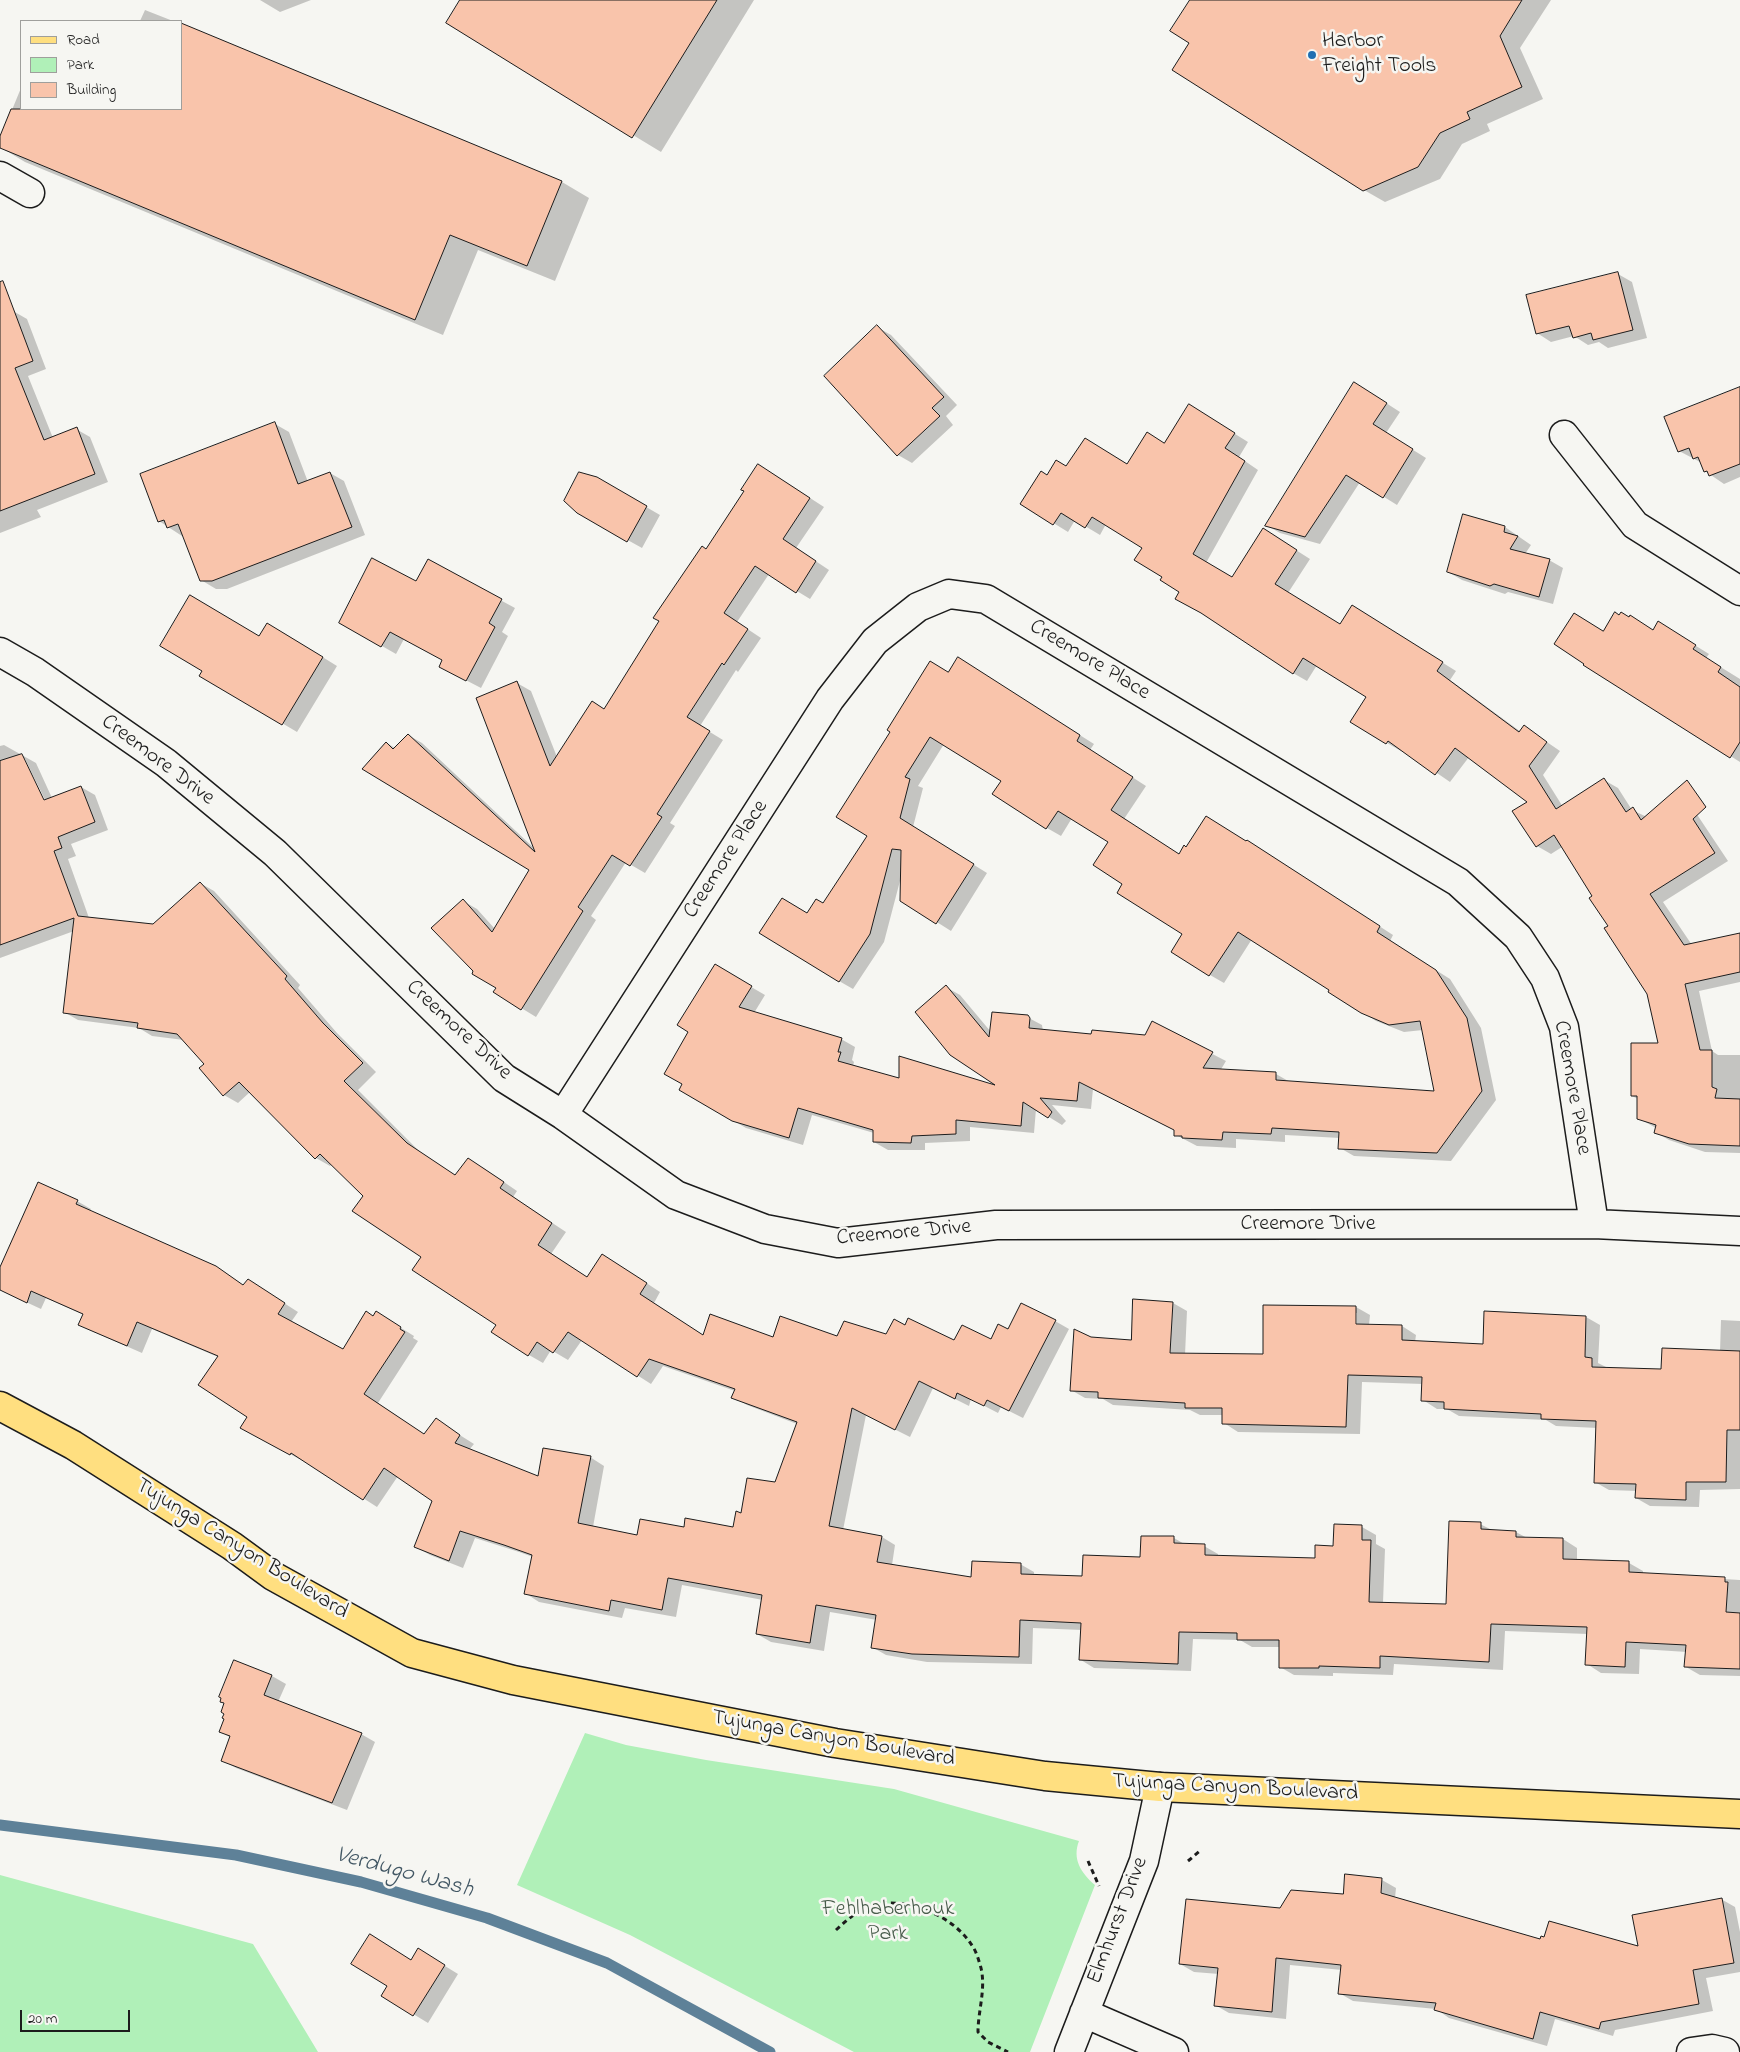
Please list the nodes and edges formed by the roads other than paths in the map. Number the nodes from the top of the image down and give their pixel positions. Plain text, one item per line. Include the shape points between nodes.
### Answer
1 (0, 176) edge
2 (30, 193) dead end
3 (1564, 435) dead end
4 (1740, 591) edge
5 (0, 652) edge
6 (563, 1115) junction
7 (1594, 1224) junction
8 (1740, 1231) edge
9 (0, 1406) edge
10 (1160, 1787) junction
11 (1740, 1814) edge
12 (1084, 2013) junction
13 (1069, 2052) edge
14 (1174, 2052) edge
15 (1691, 2052) edge
16 (1725, 2052) edge

1 - 2 street
3 - 4 street via 1635,525
5 - 6 street, Creemore Drive via 35,672 166,763 268,847 504,1078
6 - 7 street, Creemore Drive via 676,1195 765,1229 838,1243 996,1225
6 - 7 street, Creemore Place via 830,699 875,641 918,607 950,594 986,599 1458,882 1518,937 1545,978 1564,1027
7 - 8 street, Creemore Drive
9 - 10 main road, Tujunga Canyon Boulevard via 73,1446 232,1546 272,1576 412,1653 513,1680 835,1743 1045,1776
10 - 11 main road, Tujunga Canyon Boulevard
10 - 12 street, Elmhurst Drive via 1144,1861
12 - 13 street, Elmhurst Drive
12 - 14 street
15 - 16 street via 1712,2049

